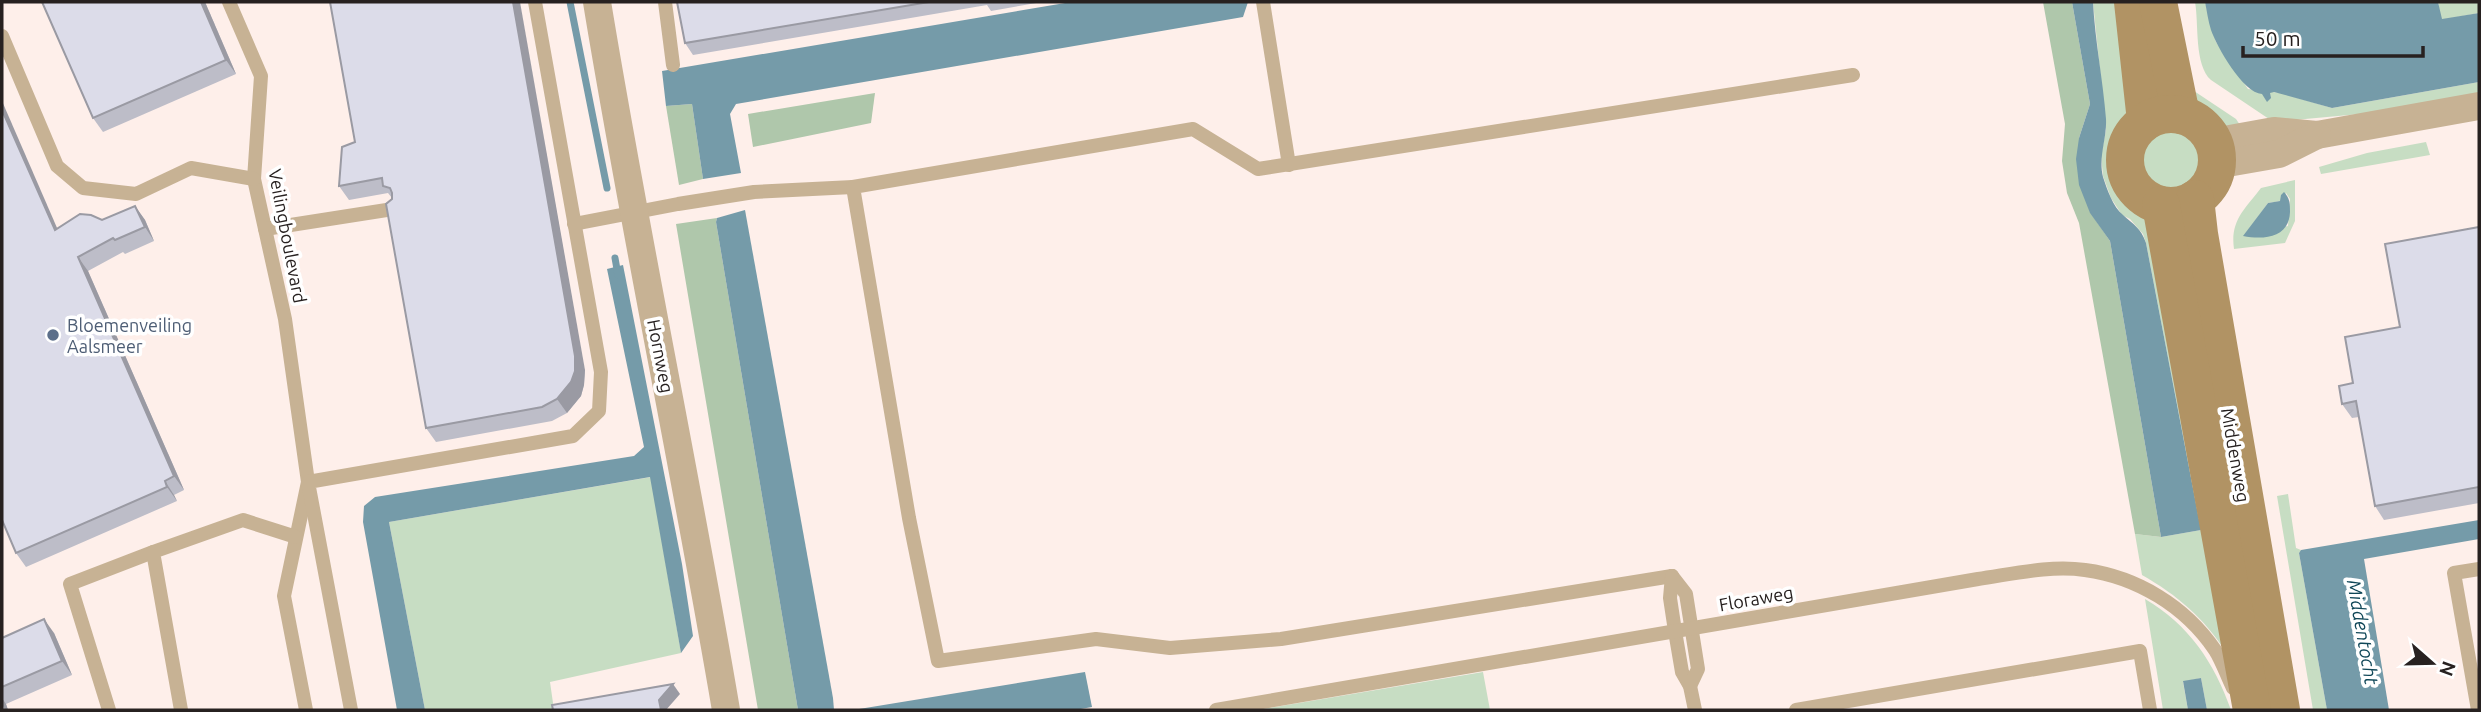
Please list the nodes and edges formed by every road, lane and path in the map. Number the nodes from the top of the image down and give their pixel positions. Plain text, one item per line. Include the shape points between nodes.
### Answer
1 (229, 2) edge
2 (535, 2) edge
3 (597, 2) edge
4 (665, 2) edge
5 (1263, 2) edge
6 (2133, 2) edge
7 (2158, 2) edge
8 (2, 36) edge
9 (673, 65) dead end
10 (1853, 75) dead end
11 (2479, 106) edge
12 (2163, 118) junction
13 (2215, 153) junction
14 (1289, 164) junction
15 (254, 179) junction
16 (853, 187) junction
17 (2178, 202) junction
18 (393, 209) edge
19 (633, 214) junction
20 (574, 223) junction
21 (265, 229) junction
22 (308, 482) junction
23 (296, 537) junction
24 (153, 552) junction
25 (2479, 569) edge
26 (1672, 576) junction
27 (1692, 629) junction
28 (1675, 631) junction
29 (1690, 686) junction
30 (109, 710) edge
31 (181, 710) edge
32 (306, 710) edge
33 (351, 710) edge
34 (726, 710) edge
35 (1216, 710) edge
36 (1695, 710) edge
37 (1797, 710) edge
38 (2150, 710) edge
39 (2237, 710) edge
40 (2252, 710) edge
41 (2281, 710) edge
42 (2478, 710) edge

1 - 15 lane, Veilingboulevard via 261,76
2 - 20 lane
3 - 19 street, Hornweg
4 - 9 lane
5 - 14 lane
6 - 12 street
7 - 12 street
8 - 15 lane via 57,166 83,188 136,194 191,167
10 - 14 lane
11 - 13 street via 2318,135 2274,131
12 - 13 street via 2200,125
12 - 17 street via 2130,139 2125,162 2139,194
13 - 17 street via 2210,185
14 - 16 lane via 1258,169 1193,129
15 - 21 lane, Veilingboulevard
16 - 19 lane via 754,192
16 - 26 lane via 938,661 1096,639 1170,648 1282,639
17 - 40 street, Middenweg
17 - 41 street, Middenweg via 2206,275
18 - 21 lane
19 - 20 lane
19 - 34 street, Hornweg
20 - 22 lane via 601,372 599,411 573,436
21 - 22 lane, Veilingboulevard via 285,319
22 - 23 lane, Veilingboulevard
22 - 33 lane, Veilingboulevard
23 - 24 lane via 243,520
23 - 32 lane, Veilingboulevard via 284,596
24 - 30 lane via 70,584
24 - 31 lane
25 - 42 lane via 2454,573
26 - 27 lane via 1686,594
26 - 28 lane
27 - 28 lane, Floraweg
27 - 29 lane via 1698,668
27 - 39 lane, Floraweg via 1978,579 2084,570 2138,585 2178,610 2216,651
28 - 29 lane via 1682,672
28 - 35 lane, Floraweg
29 - 36 lane
37 - 38 lane via 2140,651

